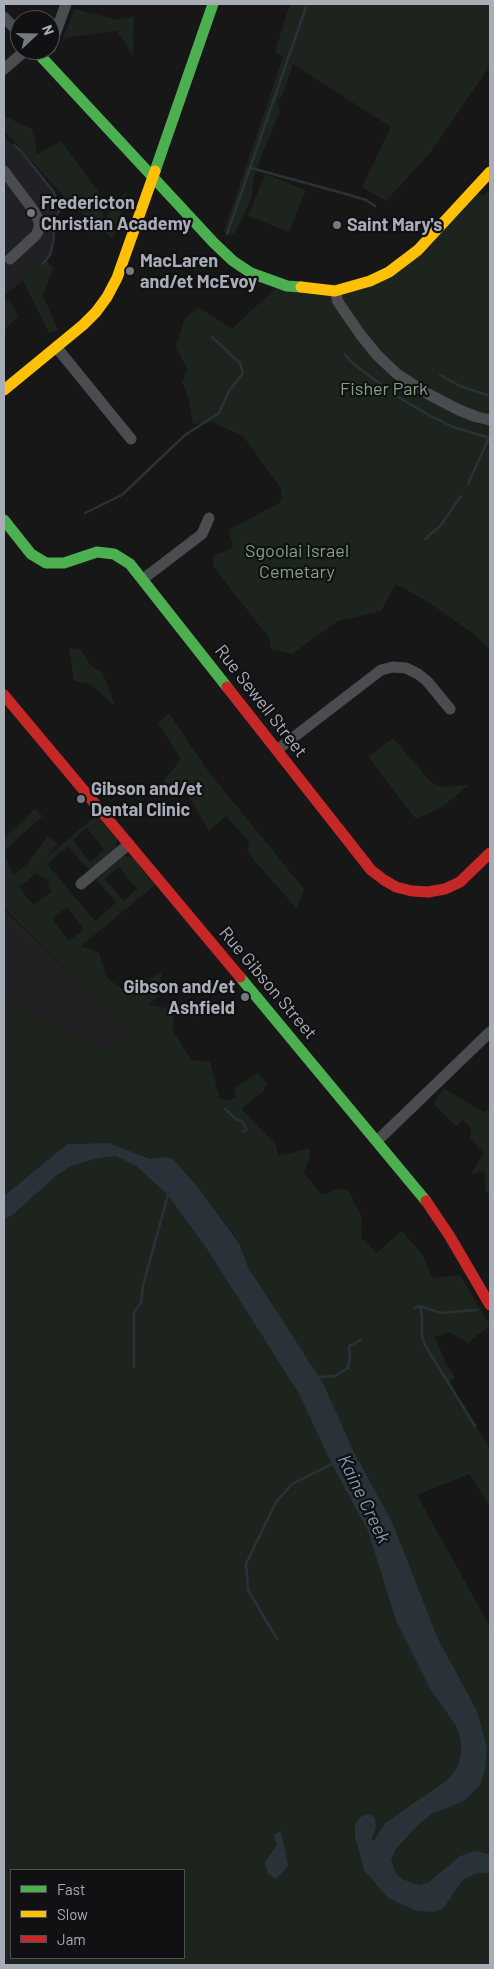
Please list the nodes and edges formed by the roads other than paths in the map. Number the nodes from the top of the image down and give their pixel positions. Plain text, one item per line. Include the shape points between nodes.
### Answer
1 (66, 4) edge
2 (213, 4) edge
3 (60, 21) edge
4 (14, 60) edge
5 (45, 62) edge
6 (4, 69) edge
7 (4, 171) edge
8 (490, 172) edge
9 (152, 178) junction
10 (10, 259) dead end
11 (335, 291) junction
12 (57, 348) junction
13 (4, 390) edge
14 (490, 420) edge
15 (131, 440) dead end
16 (209, 518) dead end
17 (4, 520) edge
18 (143, 579) junction
19 (4, 695) edge
20 (450, 709) dead end
21 (277, 750) junction
22 (129, 844) junction
23 (490, 853) edge
24 (81, 884) dead end
25 (490, 1032) edge
26 (377, 1141) junction
27 (490, 1305) edge

1 - 3 street
2 - 9 street
4 - 6 street
5 - 9 street
7 - 10 street via 39,221 36,235
8 - 11 street via 405,262 370,281
9 - 11 street via 214,243 251,273 287,286
9 - 12 street via 117,278 107,297 96,312
11 - 14 street via 338,302 360,334 397,374 436,398
12 - 13 street
12 - 15 street
16 - 18 street via 202,534
17 - 18 street, Rue Sewell Street via 31,554 46,563 64,563 105,552 123,558
18 - 21 street, Rue Sewell Street
19 - 22 street, Rue Gibson Street
20 - 21 street via 418,674 406,668 393,667 381,670
21 - 23 street, Rue Sewell Street via 372,870 396,887 428,892 445,888 460,882
22 - 24 street
22 - 26 street, Rue Gibson Street
25 - 26 street
26 - 27 street, Rue Gibson Street via 427,1202

